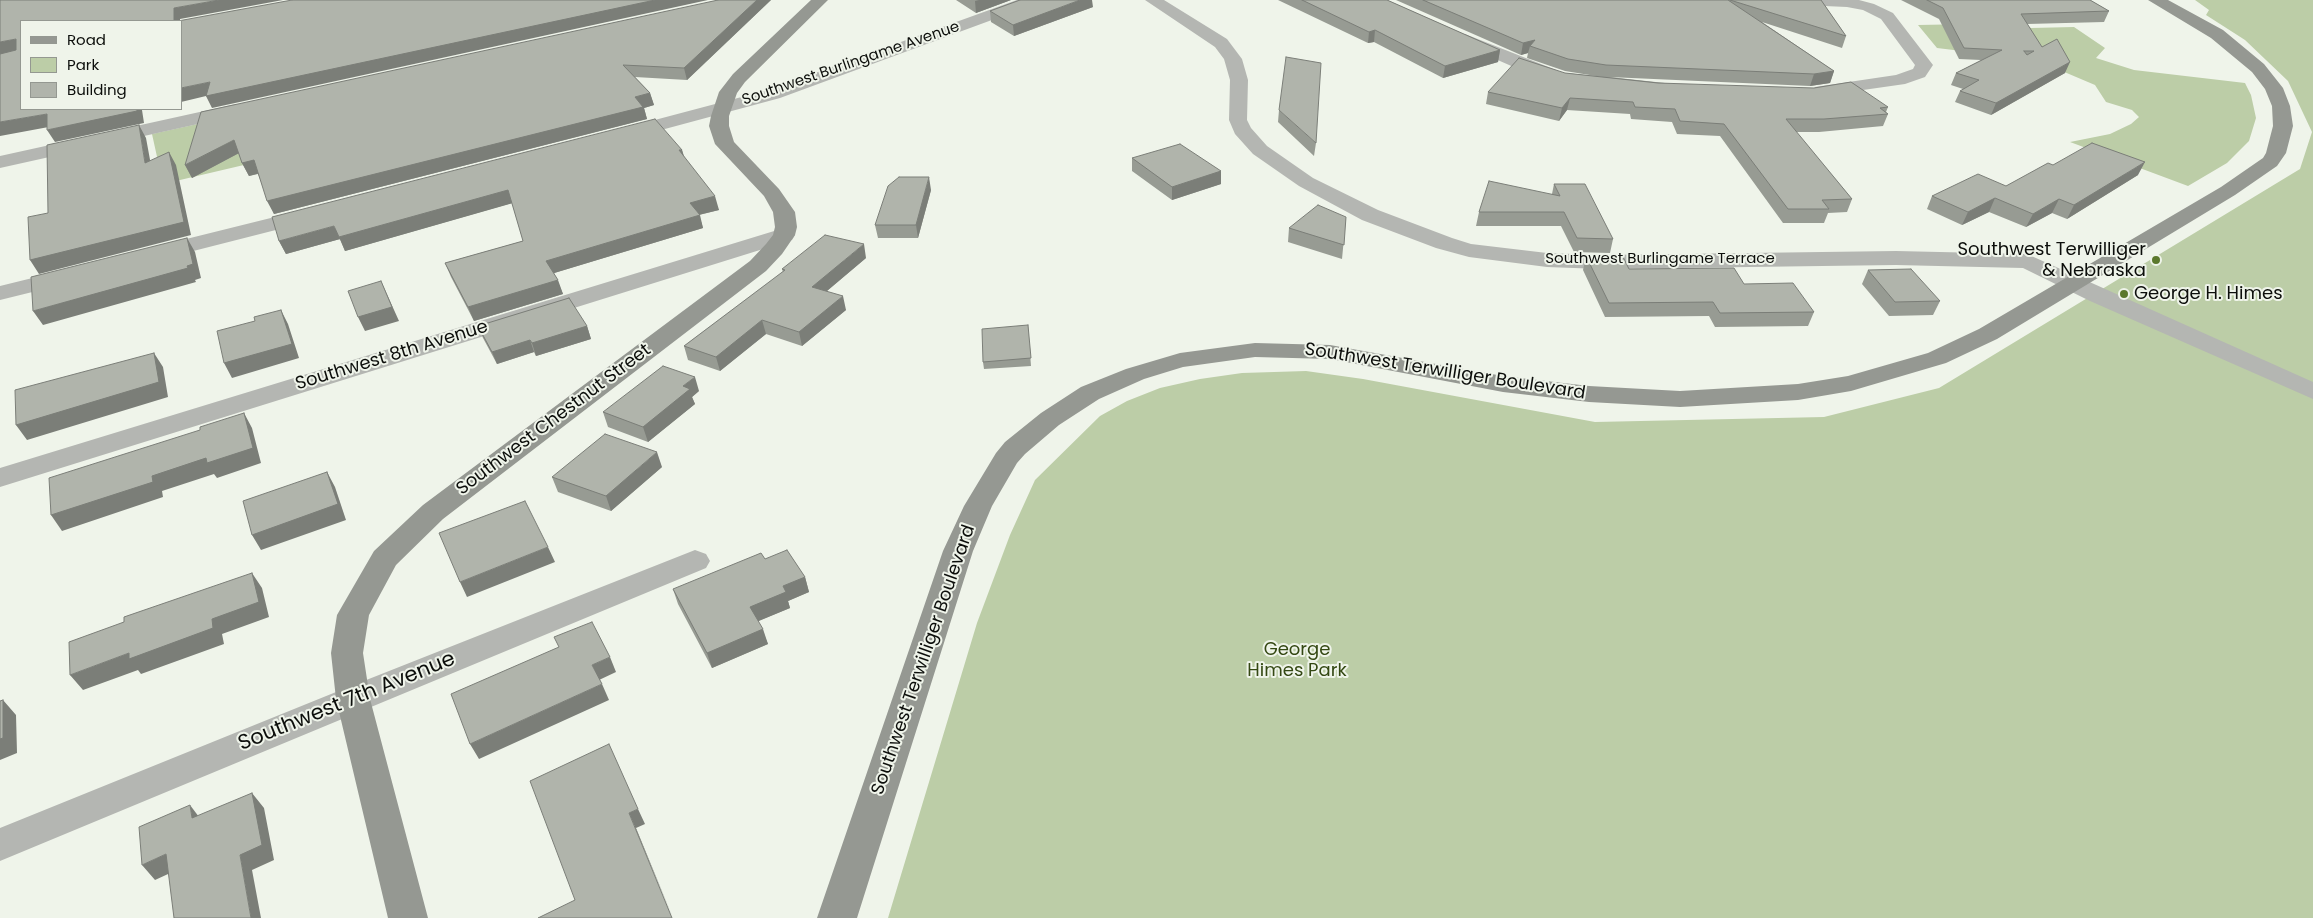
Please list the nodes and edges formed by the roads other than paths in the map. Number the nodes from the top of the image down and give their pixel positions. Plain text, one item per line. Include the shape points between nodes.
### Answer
1 (820, 0) edge
2 (1032, 0) edge
3 (1152, 0) edge
4 (1802, 0) edge
5 (2156, 0) edge
6 (1450, 32) edge
7 (1563, 78) edge
8 (1800, 93) edge
9 (253, 106) edge
10 (722, 108) junction
11 (603, 139) edge
12 (0, 162) edge
13 (325, 210) edge
14 (784, 235) junction
15 (134, 259) edge
16 (86, 271) edge
17 (2072, 282) junction
18 (0, 294) edge
19 (2313, 391) edge
20 (0, 478) edge
21 (696, 561) dead end
22 (353, 699) junction
23 (0, 845) edge
24 (408, 918) edge
25 (837, 918) edge

1 - 10 main road via 739,78 728,92
2 - 10 street, Southwest Burlingame Avenue via 774,94
3 - 17 street, Southwest Burlingame Terrace via 1221,43 1233,59 1239,80 1238,120 1242,130 1260,150 1306,182 1370,215 1444,244 1478,252 1547,260 1601,262 1896,258 2020,260 2034,262
4 - 8 street via 1847,2 1887,16 1924,66 1919,73 1899,80
5 - 17 main road, Southwest Terwilliger Boulevard via 2217,34 2258,68 2274,88 2281,106 2283,126 2280,142 2270,162 2263,167
6 - 7 street via 1531,68
9 - 12 street
10 - 11 street, Southwest Burlingame Avenue
10 - 14 main road via 719,126 725,144 772,192 784,212
13 - 15 street
14 - 20 street, Southwest 8th Avenue
14 - 22 main road, Southwest Chestnut Street via 758,266 433,512 385,558 353,615 347,653
16 - 18 street
17 - 19 street, Southwest Burlingame Terrace
17 - 25 main road, Southwest Terwilliger Boulevard via 1965,347 1888,373 1798,392 1680,399 1589,394 1503,384 1369,358 1299,349 1248,350 1180,360 1090,393 1043,424 1015,448 978,506 958,551
21 - 22 street, Southwest 7th Avenue
22 - 23 street, Southwest 7th Avenue
22 - 24 main road, Southwest Chestnut Street

